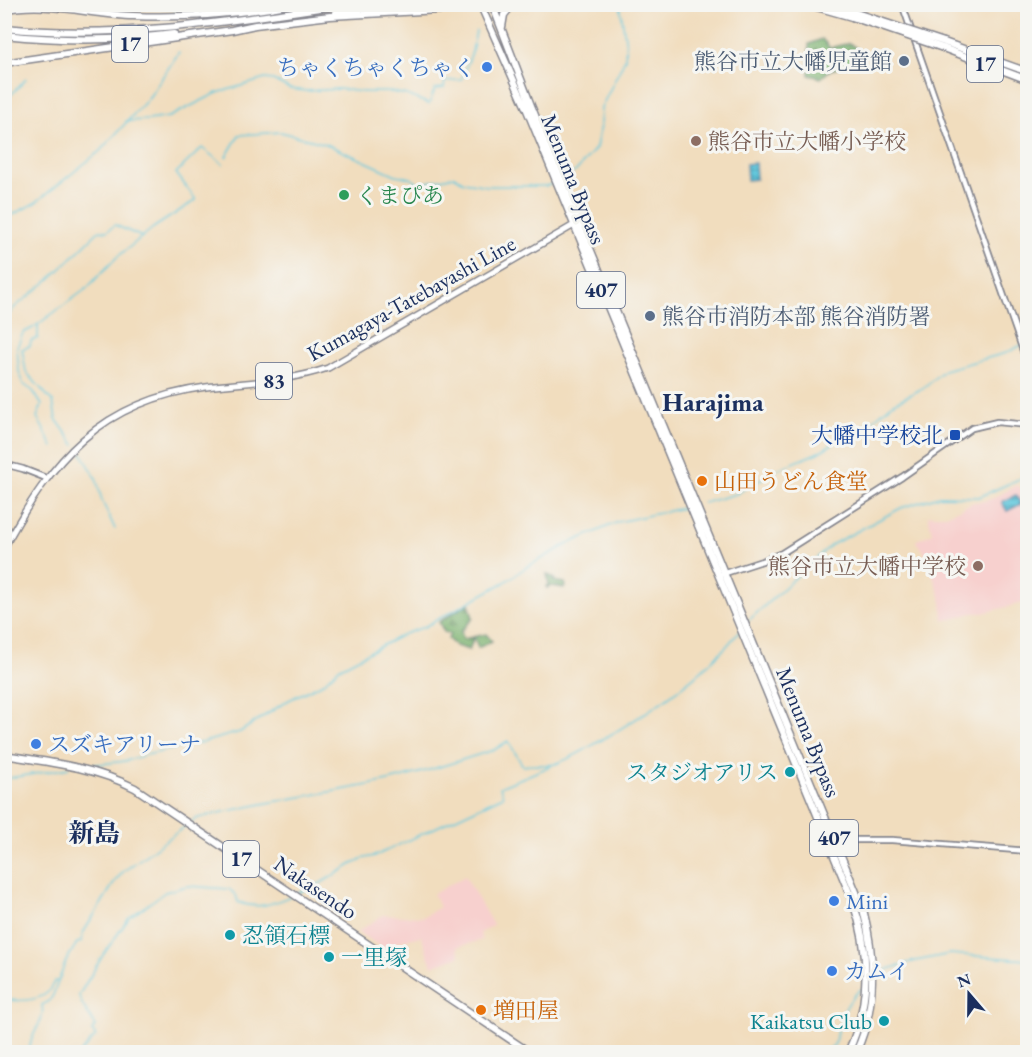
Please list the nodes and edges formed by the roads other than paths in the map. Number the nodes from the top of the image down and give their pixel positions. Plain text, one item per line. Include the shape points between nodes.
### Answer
1 (293, 4) edge
2 (347, 4) edge
3 (389, 4) edge
4 (491, 4) edge
5 (513, 4) edge
6 (806, 4) edge
7 (825, 4) edge
8 (902, 4) edge
9 (480, 5) edge
10 (274, 8) junction
11 (4, 10) edge
12 (333, 10) junction
13 (853, 15) junction
14 (202, 25) junction
15 (255, 25) junction
16 (4, 28) edge
17 (502, 30) junction
18 (4, 35) edge
19 (944, 45) junction
20 (4, 63) edge
21 (1028, 71) edge
22 (1028, 80) edge
23 (574, 225) junction
24 (1028, 365) edge
25 (1028, 425) edge
26 (4, 464) edge
27 (46, 478) junction
28 (4, 548) edge
29 (722, 574) junction
30 (4, 755) edge
31 (831, 840) junction
32 (1028, 851) edge
33 (529, 1053) edge
34 (848, 1053) edge
35 (856, 1053) edge

1 - 10 highway, 17
2 - 12 highway, 17
3 - 12 highway, 17
4 - 9 highway, 17
4 - 17 highway, 407
5 - 17 highway via 504,15
6 - 13 highway, 17
7 - 13 highway, 17
8 - 24 street
9 - 15 highway, 17
9 - 23 highway, Menuma Bypass / 407
10 - 11 highway, 17 via 187,17 130,16 38,6
10 - 14 highway, 17
12 - 14 highway, 17
12 - 15 highway, 17
13 - 19 highway, 17, bridge
14 - 16 highway, 17 via 91,33
15 - 18 highway, 17 via 104,39
15 - 20 highway, 17
17 - 29 highway, Menuma Bypass / 407
19 - 21 highway, 17
19 - 22 highway, 17
23 - 27 main road, Kumagaya-Tatebayashi Line / 83 via 328,368 282,380 189,390 131,407 91,432
23 - 29 highway, Menuma Bypass / 407
25 - 29 street via 997,422 972,428 782,553
26 - 27 street
27 - 28 main road, Kumagaya-Tatebayashi Line / 83
29 - 31 highway, Menuma Bypass / 407
30 - 33 highway, Nakasendo / 17 via 82,768 123,782
31 - 32 street via 892,840
31 - 34 highway, Menuma Bypass / 407 via 865,949 865,993
31 - 35 highway, Menuma Bypass / 407 via 863,909 871,948 871,994

